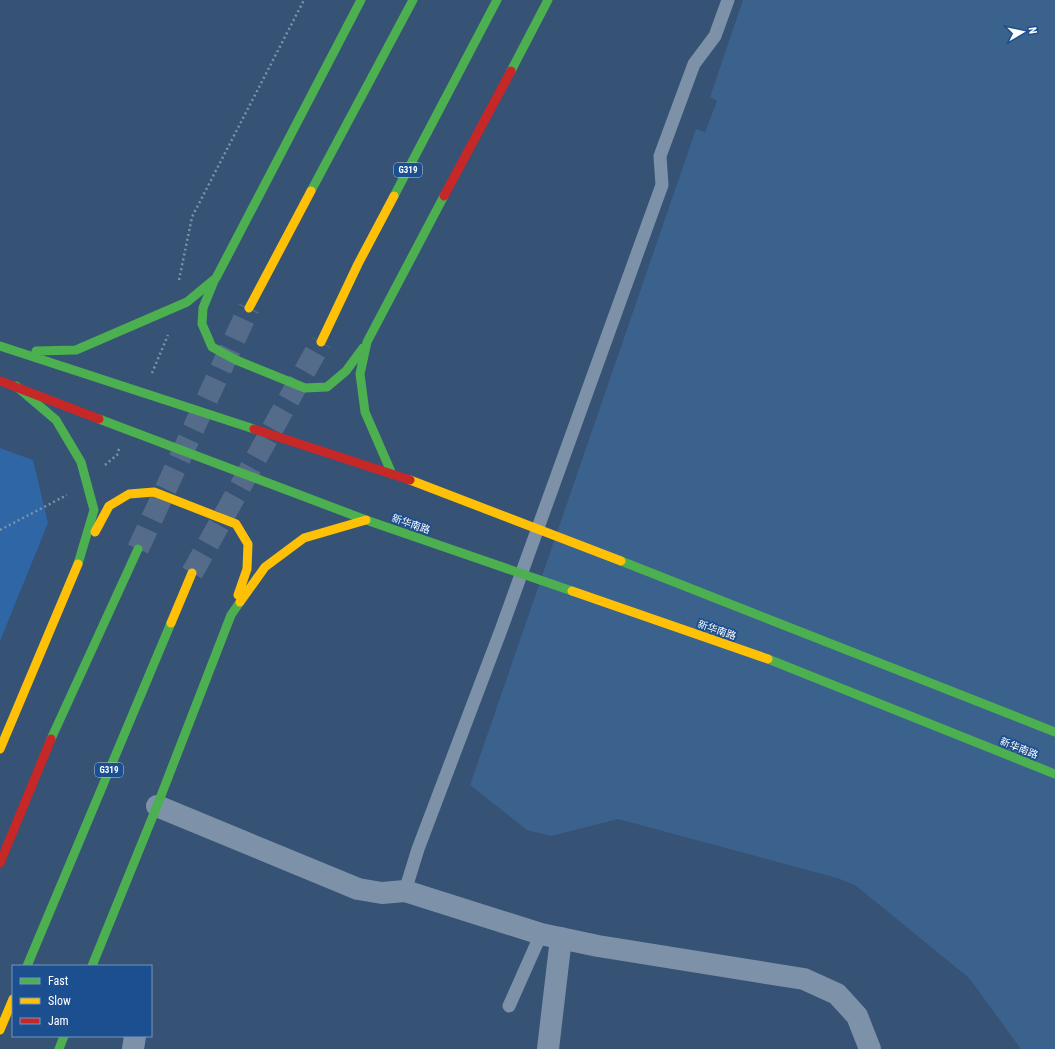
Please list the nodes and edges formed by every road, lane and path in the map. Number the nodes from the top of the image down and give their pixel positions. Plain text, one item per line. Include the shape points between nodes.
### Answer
1 (361, 0) edge
2 (413, 0) edge
3 (497, 0) edge
4 (548, 0) edge
5 (728, 0) edge
6 (216, 278) junction
7 (249, 308) tunnel mouth
8 (321, 342) tunnel mouth
9 (367, 342) junction
10 (0, 346) edge
11 (0, 381) edge
12 (16, 386) junction
13 (392, 474) junction
14 (366, 520) junction
15 (138, 549) tunnel mouth
16 (80, 559) junction
17 (192, 573) tunnel mouth
18 (231, 615) junction
19 (1055, 732) edge
20 (0, 749) edge
21 (1055, 774) edge
22 (157, 806) junction
23 (0, 863) edge
24 (405, 891) junction
25 (551, 936) junction
26 (27, 965) edge
27 (92, 965) edge
28 (12, 1001) edge
29 (510, 1006) dead end
30 (0, 1030) edge
31 (64, 1037) edge
32 (135, 1037) edge
33 (59, 1049) edge
34 (133, 1049) edge
35 (548, 1049) edge
36 (870, 1049) edge

1 - 6 main road
2 - 7 main road
3 - 8 main road, G319 via 358,264
4 - 9 main road
5 - 24 lane via 715,36 694,64 660,156 662,185 501,630 418,849
6 - 9 main road via 202,308 202,324 212,347 236,360 305,388 327,387 346,371
6 - 10 main road via 187,302 137,326 76,350 40,352
9 - 13 main road via 360,374 366,412
10 - 13 main road
11 - 12 main road, 新华南路
12 - 14 main road, 新华南路
12 - 16 main road via 56,420 81,462 94,510
13 - 19 main road via 779,622
14 - 18 main road via 304,538 265,567
14 - 21 main road, 新华南路 via 766,658
15 - 23 main road via 58,724
16 - 18 main road via 110,506 129,494 154,492 236,524 248,544 247,569
16 - 20 main road
17 - 26 main road, G319
18 - 22 main road
22 - 24 street via 358,889 382,893
22 - 27 main road
24 - 25 street
25 - 29 lane
25 - 35 street
25 - 36 street via 804,979 837,994 857,1016
28 - 30 main road
31 - 33 main road
32 - 34 street

